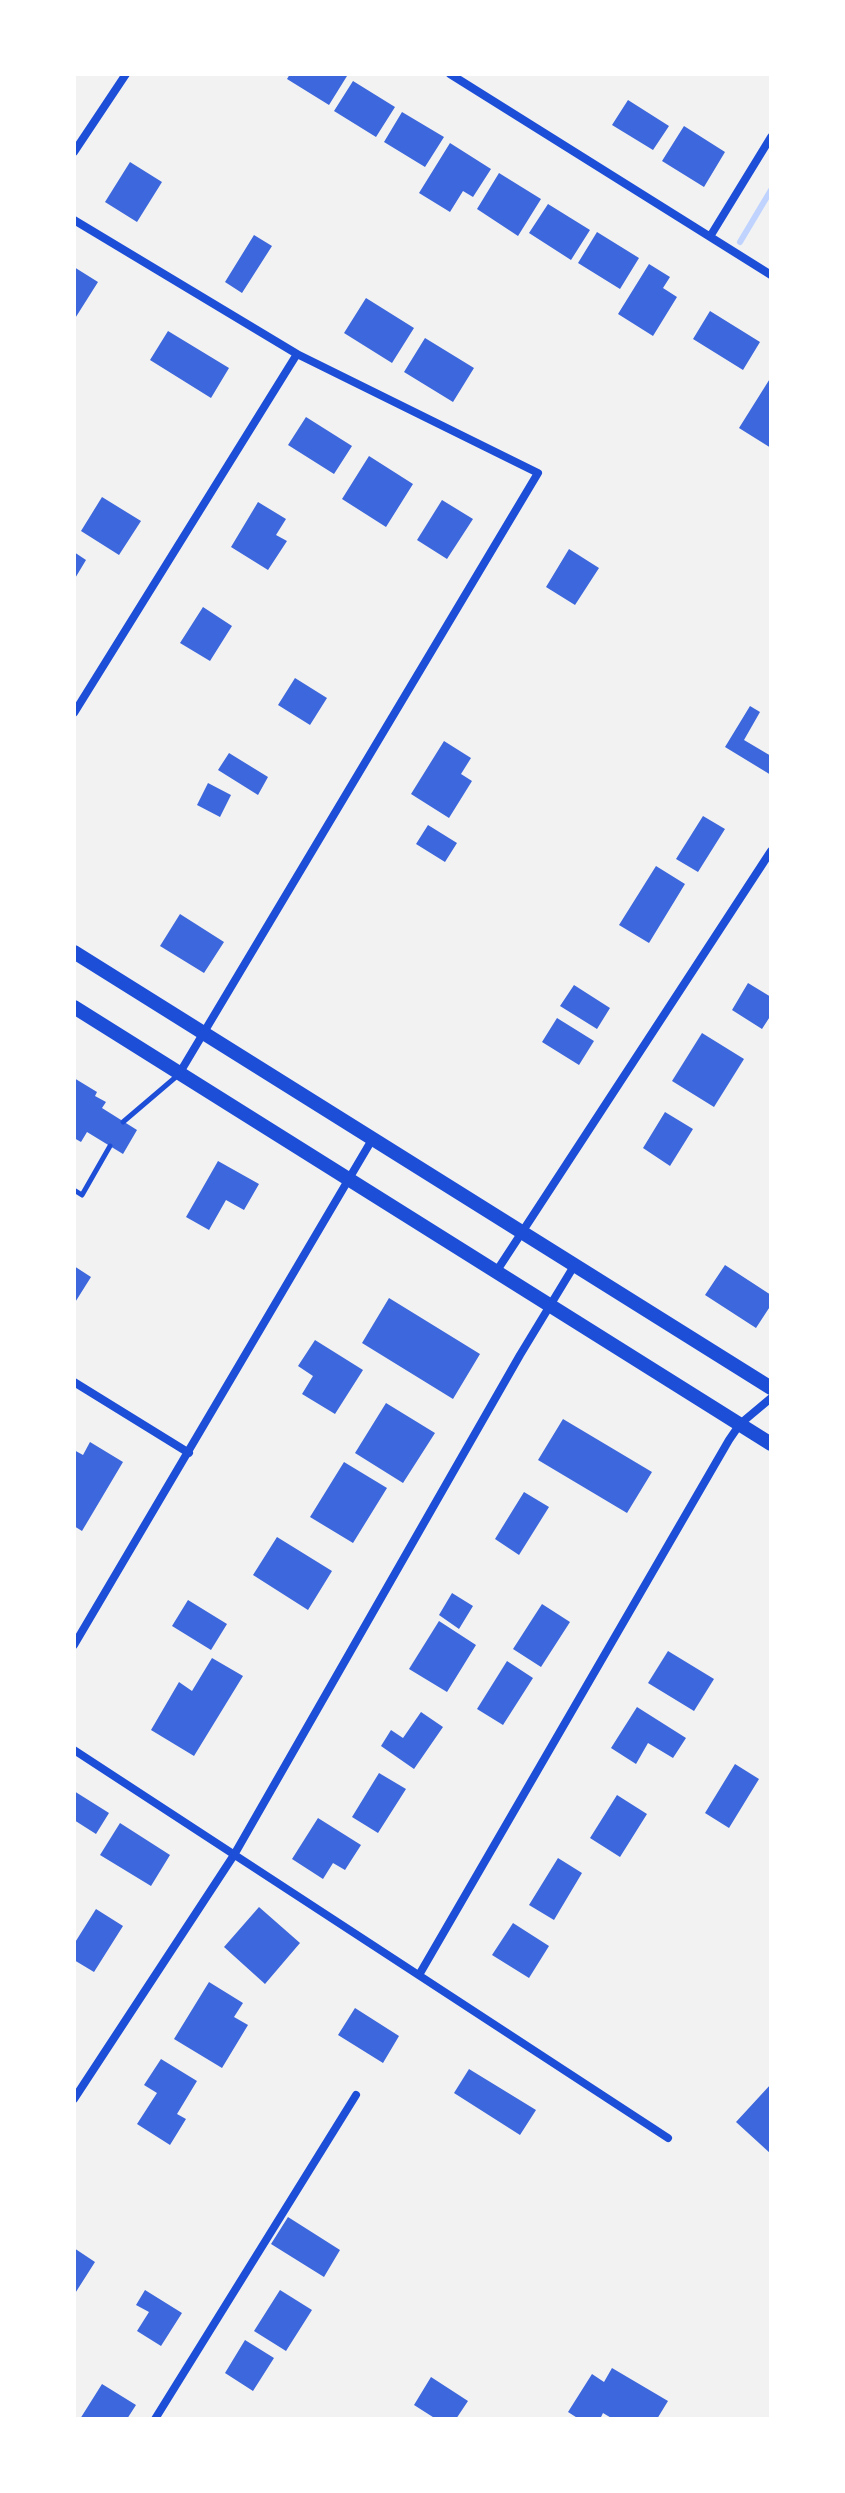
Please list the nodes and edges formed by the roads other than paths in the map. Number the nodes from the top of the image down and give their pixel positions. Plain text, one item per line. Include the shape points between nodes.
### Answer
1 (126, 74) edge
2 (450, 74) edge
3 (771, 137) edge
4 (74, 152) edge
5 (74, 220) edge
6 (711, 235) junction
7 (771, 275) edge
8 (297, 354) junction
9 (74, 713) edge
10 (771, 851) edge
11 (74, 952) edge
12 (74, 1007) edge
13 (204, 1033) junction
14 (179, 1074) junction
15 (123, 1122) dead end
16 (374, 1137) junction
17 (110, 1146) dead end
18 (348, 1180) junction
19 (74, 1190) edge
20 (522, 1233) junction
21 (574, 1266) junction
22 (496, 1272) junction
23 (550, 1305) junction
24 (74, 1382) edge
25 (771, 1388) edge
26 (771, 1398) edge
27 (740, 1424) junction
28 (771, 1444) edge
29 (189, 1453) junction
30 (74, 1645) edge
31 (74, 1750) edge
32 (234, 1855) junction
33 (419, 1975) junction
34 (356, 2095) dead end
35 (74, 2099) edge
36 (668, 2138) dead end
37 (155, 2419) edge

1 - 4 street
2 - 6 street
3 - 6 street
5 - 8 street
6 - 7 street
8 - 9 street
8 - 13 street via 538,473
10 - 20 street
11 - 13 main road
12 - 14 main road
13 - 14 street
13 - 16 main road
14 - 15 lane
14 - 18 main road
16 - 18 street
16 - 20 main road
17 - 19 lane via 82,1195
18 - 22 main road
18 - 29 street
20 - 21 main road
20 - 22 street
21 - 23 street
21 - 25 main road
22 - 23 main road
23 - 27 main road
23 - 32 street
24 - 29 street
26 - 27 street
27 - 28 main road
27 - 33 street
29 - 30 street
31 - 32 street
32 - 33 street
32 - 35 street
33 - 36 street
34 - 37 street

